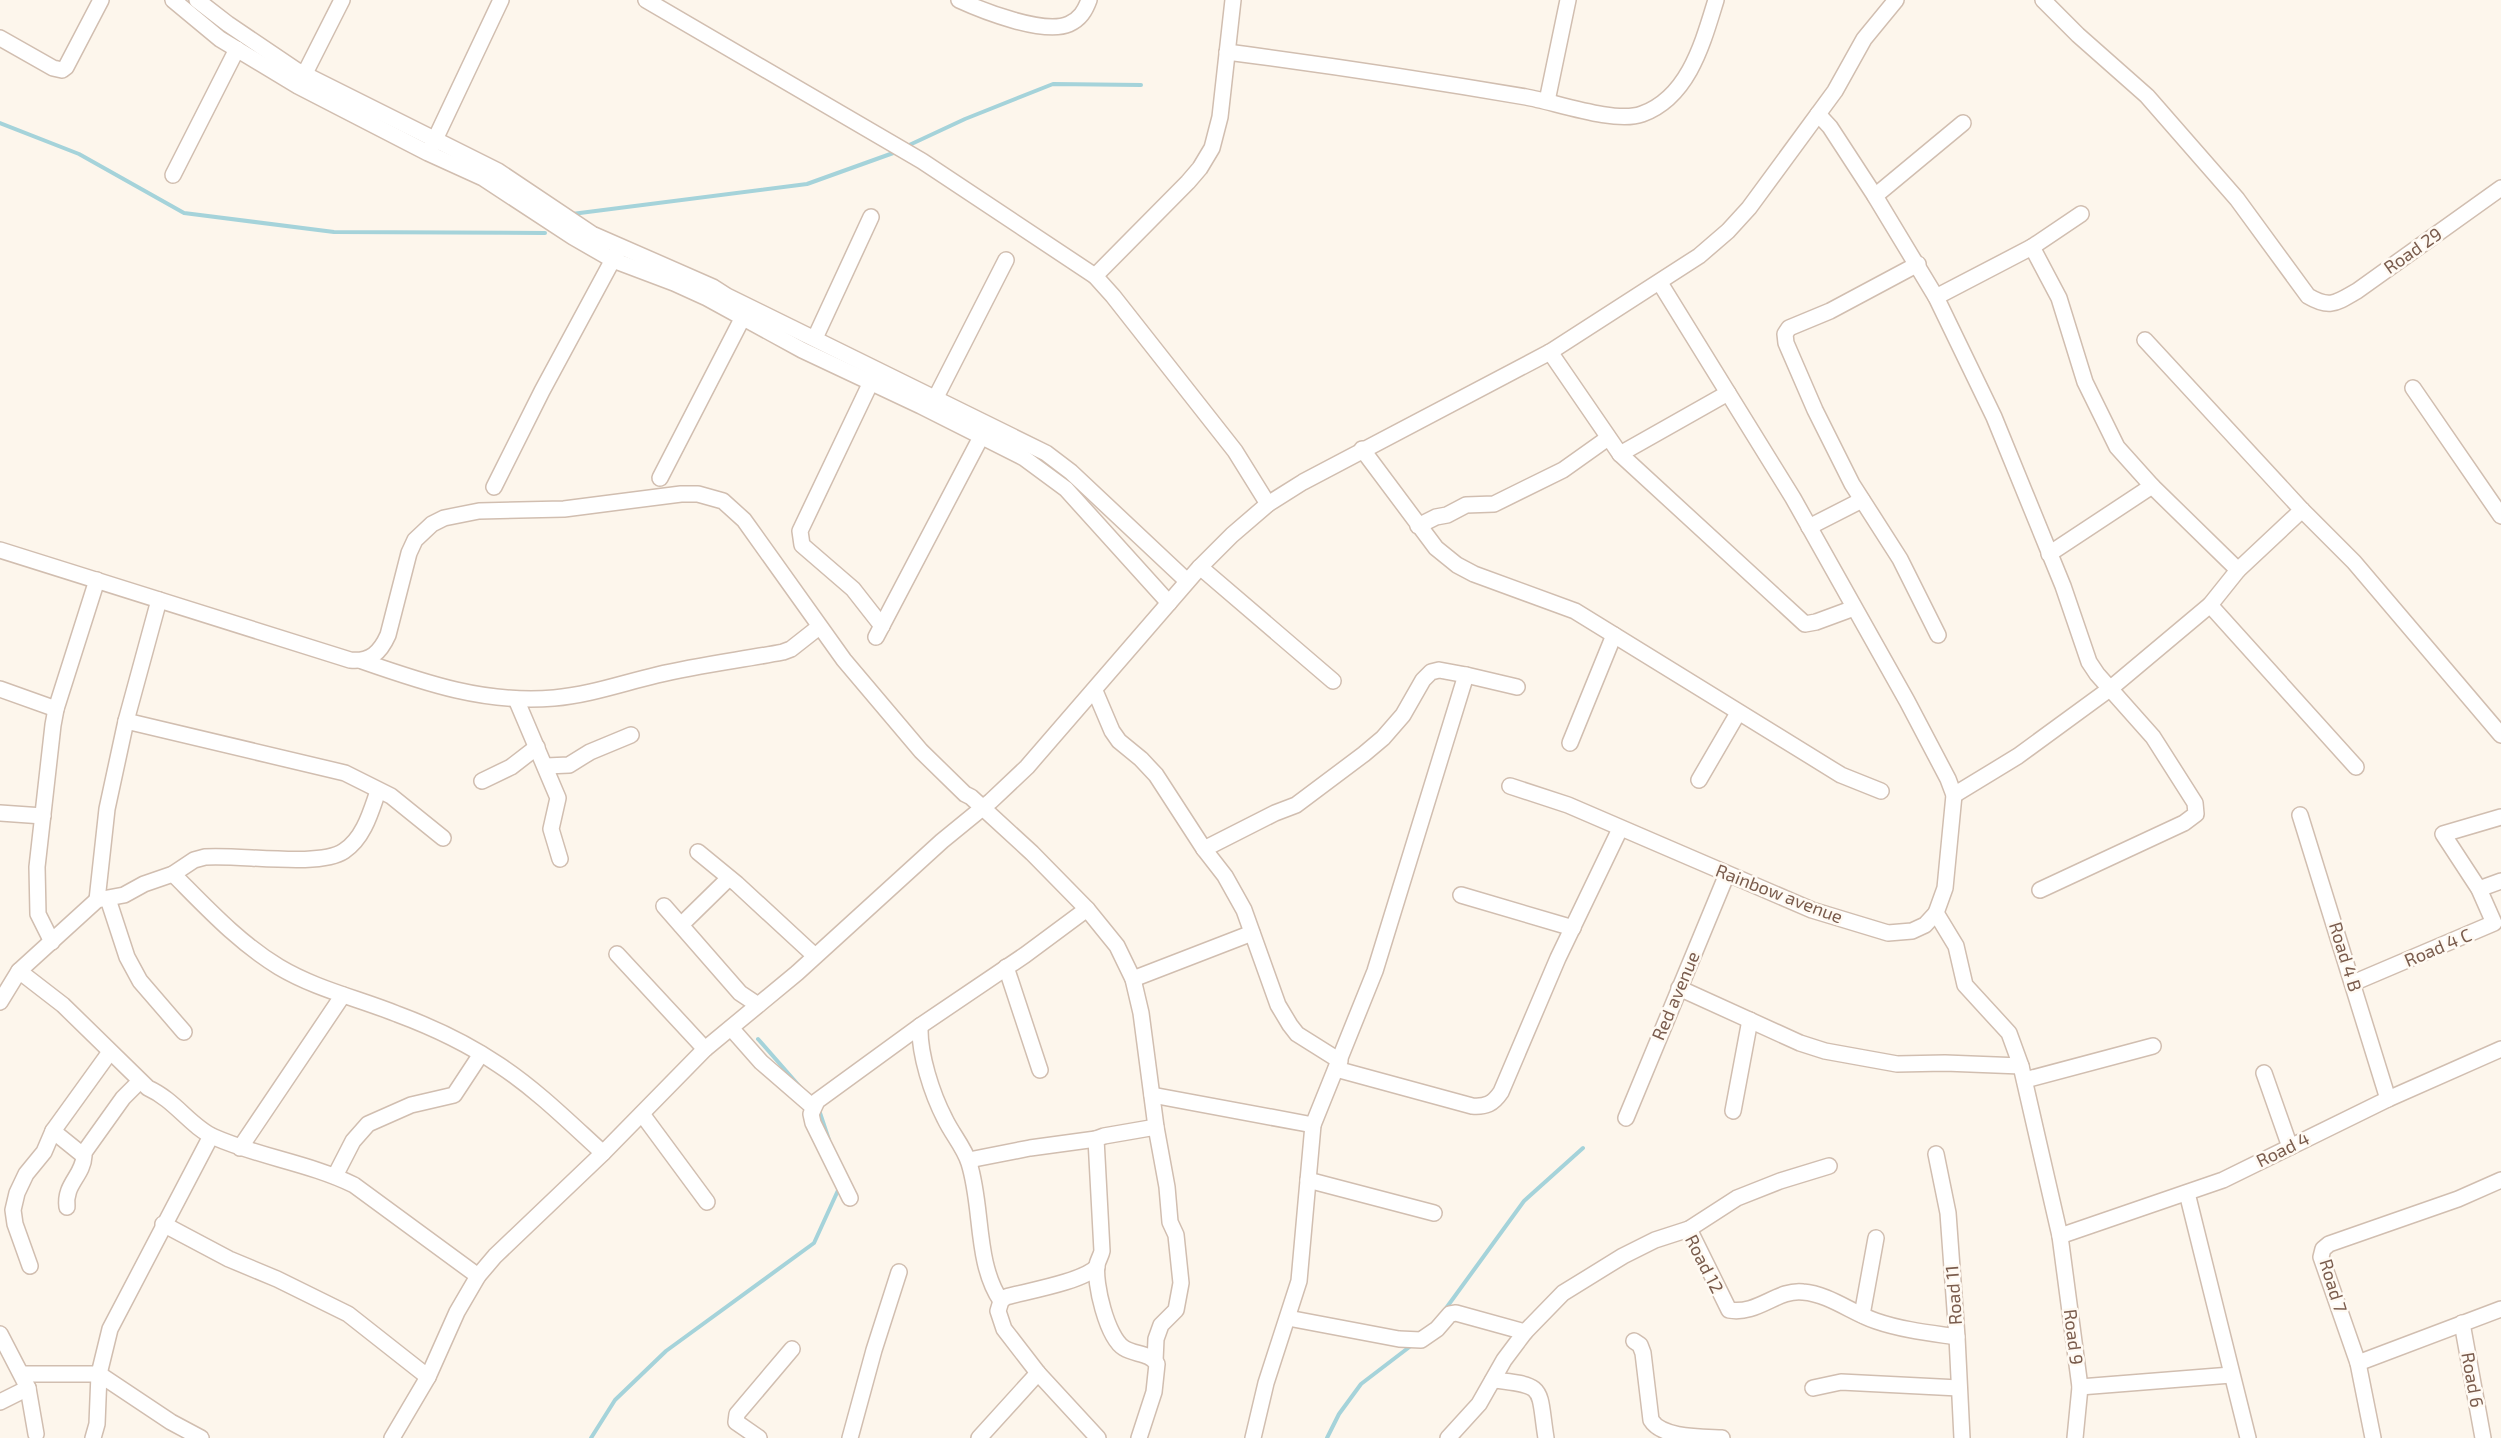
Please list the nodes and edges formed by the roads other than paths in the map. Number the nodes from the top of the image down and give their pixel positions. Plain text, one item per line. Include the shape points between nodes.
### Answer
1 (101, 0) edge
2 (173, 0) edge
3 (197, 0) edge
4 (342, 0) edge
5 (501, 0) edge
6 (645, 0) edge
7 (1089, 0) edge
8 (1233, 0) edge
9 (1568, 0) edge
10 (1716, 0) edge
11 (1896, 0) edge
12 (2043, 0) edge
13 (966, 1) edge
14 (0, 38) edge
15 (237, 49) junction
16 (1227, 52) junction
17 (301, 80) junction
18 (1547, 101) junction
19 (1818, 114) junction
20 (1963, 123) dead end
21 (432, 146) junction
22 (173, 175) dead end
23 (2501, 188) edge
24 (1875, 196) junction
25 (2081, 214) dead end
26 (871, 217) dead end
27 (2032, 247) junction
28 (617, 253) junction
29 (1006, 260) dead end
30 (1918, 264) junction
31 (1095, 276) junction
32 (1660, 283) junction
33 (1936, 297) junction
34 (742, 319) junction
35 (815, 338) junction
36 (2145, 340) dead end
37 (1550, 352) junction
38 (871, 382) junction
39 (2413, 388) dead end
40 (1728, 393) junction
41 (935, 399) junction
42 (981, 437) junction
43 (1608, 438) junction
44 (1362, 449) junction
45 (1620, 454) junction
46 (660, 477) dead end
47 (2152, 486) junction
48 (494, 487) dead end
49 (1862, 500) junction
50 (1268, 504) junction
51 (2302, 510) junction
52 (2501, 516) edge
53 (1418, 526) junction
54 (1809, 527) junction
55 (0, 550) edge
56 (2049, 554) junction
57 (1200, 567) junction
58 (2238, 570) junction
59 (97, 580) junction
60 (1187, 581) junction
61 (159, 600) junction
62 (1169, 603) junction
63 (2210, 605) junction
64 (1854, 608) junction
65 (819, 627) junction
66 (1614, 635) junction
67 (1938, 635) dead end
68 (362, 661) junction
69 (1466, 675) junction
70 (1333, 681) dead end
71 (1517, 687) dead end
72 (2111, 688) junction
73 (0, 689) edge
74 (1095, 692) junction
75 (516, 699) junction
76 (56, 709) junction
77 (1738, 713) junction
78 (126, 721) junction
79 (631, 735) dead end
80 (2501, 735) edge
81 (1570, 743) dead end
82 (537, 747) junction
83 (546, 766) junction
84 (2356, 767) dead end
85 (1700, 780) dead end
86 (482, 781) dead end
87 (1510, 786) dead end
88 (378, 790) junction
89 (1881, 791) dead end
90 (1954, 795) junction
91 (981, 807) junction
92 (0, 813) edge
93 (2300, 815) dead end
94 (43, 816) junction
95 (2501, 817) edge
96 (1620, 830) junction
97 (443, 838) dead end
98 (1204, 849) junction
99 (698, 852) dead end
100 (560, 859) dead end
101 (173, 874) junction
102 (1727, 874) junction
103 (729, 878) junction
104 (2501, 881) edge
105 (2479, 889) junction
106 (2040, 890) dead end
107 (1461, 895) dead end
108 (103, 899) junction
109 (664, 906) dead end
110 (1087, 909) junction
111 (1936, 913) junction
112 (681, 925) junction
113 (1573, 928) junction
114 (1252, 933) junction
115 (52, 942) junction
116 (617, 954) dead end
117 (815, 956) junction
118 (1006, 967) junction
119 (19, 971) junction
120 (1133, 979) junction
121 (2353, 983) junction
122 (1679, 988) junction
123 (343, 995) junction
124 (0, 1002) edge
125 (758, 1005) junction
126 (1750, 1020) junction
127 (920, 1026) junction
128 (731, 1028) junction
129 (184, 1032) dead end
130 (2153, 1046) dead end
131 (705, 1049) junction
132 (2501, 1049) edge
133 (110, 1052) junction
134 (481, 1054) junction
135 (1338, 1065) junction
136 (1040, 1070) dead end
137 (2023, 1073) junction
138 (2264, 1073) dead end
139 (140, 1081) junction
140 (1152, 1095) junction
141 (2388, 1100) junction
142 (813, 1107) junction
143 (1733, 1111) dead end
144 (642, 1114) junction
145 (1626, 1118) dead end
146 (1313, 1125) junction
147 (1156, 1127) junction
148 (53, 1131) junction
149 (211, 1136) junction
150 (1096, 1139) junction
151 (2290, 1147) junction
152 (240, 1148) junction
153 (83, 1154) junction
154 (603, 1154) junction
155 (1936, 1154) dead end
156 (969, 1160) junction
157 (1829, 1166) dead end
158 (335, 1176) junction
159 (1308, 1180) junction
160 (2501, 1180) edge
161 (2187, 1193) junction
162 (850, 1197) dead end
163 (706, 1202) dead end
164 (67, 1207) dead end
165 (1434, 1213) dead end
166 (163, 1224) junction
167 (1689, 1229) junction
168 (2060, 1236) junction
169 (1876, 1238) dead end
170 (30, 1266) dead end
171 (1097, 1267) junction
172 (898, 1272) dead end
173 (478, 1276) junction
174 (1001, 1301) junction
175 (2501, 1309) edge
176 (1862, 1315) junction
177 (1288, 1318) junction
178 (2462, 1323) junction
179 (1525, 1332) junction
180 (0, 1334) edge
181 (1957, 1337) junction
182 (1634, 1341) dead end
183 (792, 1349) dead end
184 (1155, 1361) junction
185 (2358, 1363) junction
186 (1038, 1373) junction
187 (22, 1374) junction
188 (99, 1374) junction
189 (2231, 1375) junction
190 (428, 1377) junction
191 (1493, 1380) junction
192 (2080, 1387) junction
193 (28, 1388) junction
194 (1813, 1388) dead end
195 (1959, 1388) junction
196 (0, 1402) edge
197 (36, 1434) dead end
198 (93, 1438) edge
199 (201, 1438) edge
200 (392, 1438) edge
201 (759, 1438) edge
202 (850, 1438) edge
203 (978, 1438) edge
204 (1098, 1438) edge
205 (1139, 1438) edge
206 (1253, 1438) edge
207 (1448, 1438) edge
208 (1546, 1438) edge
209 (1722, 1438) edge
210 (1962, 1438) edge
211 (2075, 1438) edge
212 (2247, 1438) edge
213 (2373, 1438) edge
214 (2483, 1438) edge

1 - 14 street via 62,70
2 - 15 street
3 - 17 street
4 - 17 street
5 - 21 street
6 - 31 street via 922,162
7 - 13 street via 1082,15 1068,25 1053,27 1024,23
8 - 16 street
9 - 18 street
10 - 18 street via 1699,56 1680,85 1657,106 1629,117
11 - 19 street via 1864,39
12 - 23 street, Road 29 via 2147,96 2237,199 2308,296 2321,304 2335,304 2357,291
15 - 17 street
15 - 22 street
16 - 18 street
16 - 31 street via 1220,117 1212,148 1200,168
17 - 21 street
19 - 24 street
19 - 32 street via 1728,231
20 - 24 street
21 - 28 street via 563,231
24 - 30 street
25 - 27 street
26 - 35 street
27 - 33 street
27 - 47 street via 2059,298 2080,367 2106,428 2116,447
28 - 34 street
28 - 35 street via 712,287
28 - 48 street
29 - 41 street
30 - 33 street
30 - 49 street via 1789,328 1785,334 1815,410
31 - 50 street via 1235,451
32 - 37 street
32 - 40 street
33 - 56 street via 1994,417
34 - 38 street
34 - 46 street
35 - 41 street
36 - 51 street
37 - 43 street
37 - 44 street
38 - 42 street
38 - 42 street via 800,531 800,539 861,598 879,631
39 - 52 street
40 - 45 street
40 - 54 street
41 - 60 street via 1046,453
42 - 62 street via 1024,458 1066,489
43 - 45 street
43 - 53 street via 1563,470 1494,504 1466,505
44 - 50 street
44 - 53 street
45 - 64 street via 1805,624
47 - 56 street
47 - 58 street
49 - 54 street
49 - 67 street via 1900,559
50 - 57 street
51 - 58 street
51 - 80 street via 2354,562
53 - 66 street via 1457,565 1575,611
54 - 64 street
55 - 59 street
56 - 72 street via 2089,662
57 - 60 street
57 - 70 street
58 - 63 street
59 - 61 street
59 - 76 street
60 - 62 street
61 - 68 street via 268,636
61 - 78 street
62 - 74 street
63 - 72 street
63 - 84 street
64 - 90 street
65 - 68 street via 736,511 711,496 681,494 564,509 479,511 432,524 415,540 409,553 383,648
65 - 75 street via 783,652 562,697
65 - 91 street via 921,751
66 - 77 street
66 - 81 street
68 - 75 street via 438,688
69 - 71 street
69 - 98 street via 1431,672 1403,715 1364,754 1296,805
69 - 135 street via 1375,971
72 - 90 street via 2018,756
72 - 106 street via 2153,737 2195,803 2196,814
73 - 76 street
74 - 91 street via 1027,767
74 - 98 street via 1112,731 1156,775
75 - 82 street
76 - 94 street
77 - 85 street
77 - 89 street via 1841,775
78 - 88 street via 345,773
78 - 108 street via 103,835
79 - 83 street via 569,765
82 - 83 street
82 - 86 street via 511,767
83 - 100 street via 558,798 551,829
87 - 96 street, Rainbow avenue via 1568,805
88 - 97 street
88 - 101 street via 366,825 345,850 331,856 205,857
90 - 111 street via 1945,888
91 - 110 street
91 - 117 street
92 - 94 street
93 - 121 street, Road 4 B
94 - 115 street via 37,867 38,914
95 - 105 street, Road 4 C via 2444,834
96 - 102 street, Rainbow avenue
96 - 113 street
98 - 114 street via 1225,876
99 - 103 street
101 - 108 street via 124,895
101 - 123 street via 249,946 317,987
102 - 111 street, Rainbow avenue via 1812,910 1888,933 1912,931
102 - 122 street, Red avenue
103 - 112 street
103 - 117 street
104 - 105 street
105 - 121 street, Road 4 C via 2492,915 2494,923 2489,927
107 - 113 street
108 - 115 street
108 - 129 street via 140,981
109 - 112 street
110 - 118 street
110 - 120 street via 1117,946
111 - 137 street, Road 9 via 1956,946 1965,985 2009,1033
112 - 125 street via 740,993
113 - 135 street via 1494,1102 1472,1107
114 - 120 street
114 - 135 street via 1278,1005 1290,1025
115 - 119 street
116 - 131 street
117 - 125 street
118 - 127 street
118 - 136 street
119 - 124 street
119 - 133 street via 63,1005
120 - 140 street
121 - 141 street, Road 4 B
122 - 126 street
122 - 145 street, Red avenue
123 - 134 street via 398,1014
123 - 152 street
125 - 128 street
126 - 137 street via 1825,1051 1898,1064 1945,1063
126 - 143 street
127 - 142 street via 825,1093
127 - 156 street via 919,1043 944,1118
128 - 131 street
128 - 142 street via 761,1062
130 - 137 street
131 - 144 street
132 - 141 street, Road 4
133 - 139 street
133 - 148 street
134 - 154 street via 561,1114
134 - 158 street via 454,1095 411,1105 368,1124 353,1141
135 - 146 street
137 - 168 street, Road 9
138 - 151 street
139 - 149 street via 163,1095
139 - 153 street
140 - 146 street
140 - 147 street
141 - 151 street, Road 4
142 - 162 street via 818,1136
144 - 154 street
144 - 163 street
146 - 159 street
147 - 150 street
147 - 184 street via 1181,1283 1176,1310 1161,1325
148 - 153 street
148 - 170 street via 44,1152 26,1174 13,1210
149 - 152 street
149 - 166 street
150 - 156 street
150 - 171 street via 1102,1251
151 - 161 street, Road 4
152 - 158 street
153 - 164 street via 84,1162 67,1192
154 - 173 street
155 - 181 street, Road 11 via 1948,1213
156 - 174 street via 988,1279
157 - 167 street via 1737,1198
158 - 173 street via 354,1185
159 - 165 street
159 - 177 street via 1299,1281
160 - 185 street, Road 7 via 2323,1249 2321,1257
161 - 168 street, Road 4
161 - 189 street
166 - 188 street via 110,1329
166 - 190 street via 348,1314
167 - 176 street, Road 12 via 1729,1310 1749,1311 1801,1291
167 - 179 street, Road 12 via 1655,1240 1563,1293
168 - 192 street, Road 9
169 - 176 street
171 - 174 street
171 - 184 street via 1107,1328 1115,1341
172 - 202 street
173 - 190 street
174 - 186 street via 998,1311 1004,1329
175 - 178 street
176 - 181 street, Road 12 via 1912,1330
177 - 179 street via 1399,1339 1421,1340 1450,1314
177 - 206 street
178 - 185 street
178 - 214 street, Road 6
179 - 191 street, Road 12
180 - 187 street
181 - 195 street, Road 11
182 - 209 street via 1643,1353 1653,1425 1672,1435
183 - 201 street via 737,1414 740,1427
184 - 205 street via 1154,1392
185 - 213 street, Road 7
186 - 203 street
186 - 204 street
187 - 188 street
187 - 193 street
188 - 198 street
188 - 199 street
189 - 192 street
189 - 212 street
190 - 200 street
191 - 207 street, Road 12 via 1479,1404
191 - 208 street via 1532,1386 1538,1391
192 - 211 street, Road 9
193 - 196 street
193 - 197 street
194 - 195 street via 1841,1382
195 - 210 street, Road 11

